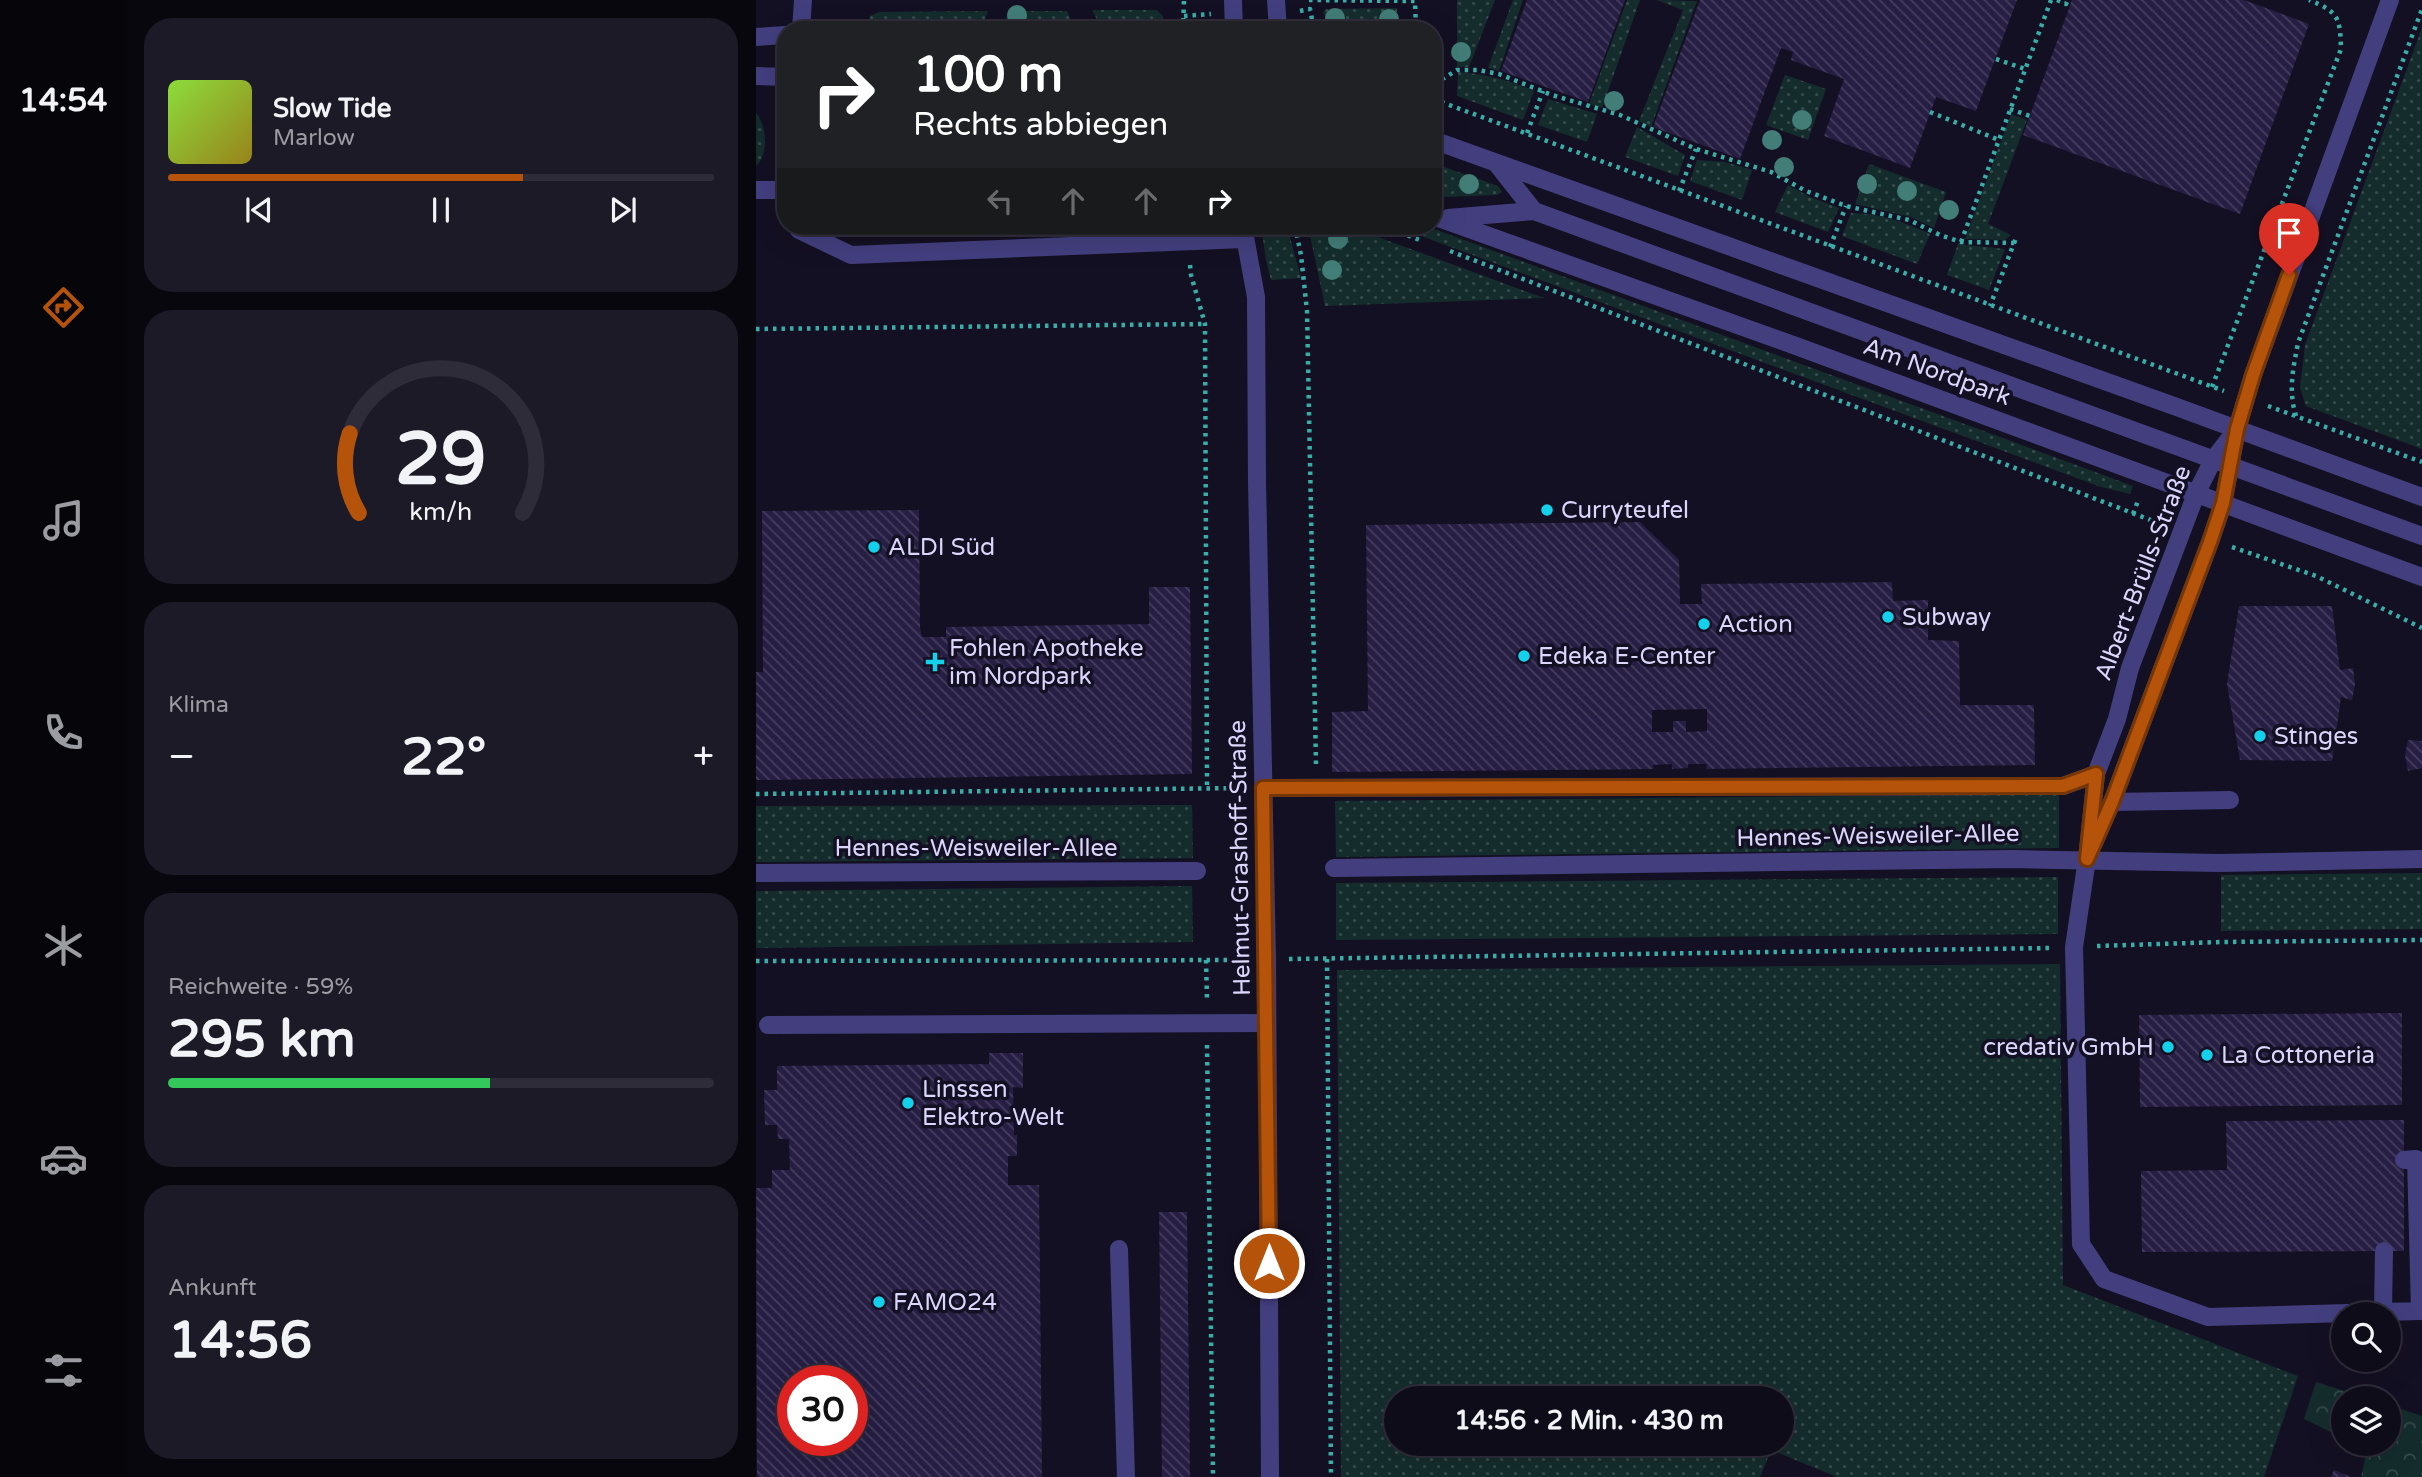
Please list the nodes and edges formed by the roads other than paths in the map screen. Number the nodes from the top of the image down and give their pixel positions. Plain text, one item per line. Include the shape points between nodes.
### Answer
1 (803, 0) edge
2 (1233, 0) edge
3 (1276, 0) edge
4 (2390, 0) edge
5 (802, 21) edge
6 (1234, 21) edge
7 (1277, 21) edge
8 (777, 36) edge
9 (756, 37) edge
10 (756, 76) edge
11 (777, 77) edge
12 (1442, 143) edge
13 (1496, 163) junction
14 (756, 190) edge
15 (777, 190) edge
16 (1534, 211) junction
17 (1442, 217) edge
18 (1442, 219) edge
19 (809, 235) edge
20 (1222, 235) edge
21 (1246, 235) edge
22 (2237, 429) junction
23 (2221, 463) junction
24 (2196, 494) junction
25 (2422, 497) edge
26 (2223, 503) junction
27 (2422, 536) edge
28 (2422, 577) edge
29 (2096, 774) junction
30 (1263, 788) junction
31 (2230, 800) dead end
32 (2112, 802) junction
33 (2087, 859) junction
34 (2422, 859) edge
35 (1334, 868) dead end
36 (1197, 872) dead end
37 (756, 873) edge
38 (1267, 1023) junction
39 (768, 1025) dead end
40 (2404, 1160) dead end
41 (1119, 1249) dead end
42 (2384, 1251) dead end
43 (2383, 1302) edge
44 (2420, 1311) edge
45 (2401, 1312) edge
46 (2331, 1313) edge
47 (1126, 1477) edge
48 (1270, 1477) edge

1 - 5 street
2 - 6 street
3 - 7 street
4 - 22 street, Albert-Brülls-Straße
8 - 9 street
10 - 11 street
12 - 13 street, Am Nordpark
13 - 16 street
13 - 22 street, Am Nordpark
14 - 15 street
16 - 17 street
16 - 23 street
18 - 24 street, Am Nordpark
19 - 20 street via 851,255 1189,242
21 - 30 street, Helmut-Grashoff-Straße via 1256,297
22 - 23 street, Albert-Brülls-Straße
22 - 25 street, Am Nordpark
23 - 24 street, Albert-Brülls-Straße
23 - 26 street, Albert-Brülls-Straße
23 - 27 street
24 - 26 street, Am Nordpark
24 - 29 street, Albert-Brülls-Straße via 2130,668
26 - 28 street, Am Nordpark
26 - 32 street, Albert-Brülls-Straße
29 - 30 street via 2063,786
29 - 33 street, Albert-Brülls-Straße
30 - 38 street, Helmut-Grashoff-Straße
31 - 32 street
32 - 33 street, Albert-Brülls-Straße
33 - 34 street, Hennes-Weisweiler-Allee via 2219,863
33 - 35 street, Hennes-Weisweiler-Allee
33 - 46 street, Albert-Brülls-Straße via 2074,947 2081,1244 2104,1279 2207,1317
36 - 37 street, Hennes-Weisweiler-Allee
38 - 39 street
38 - 48 street, Helmut-Grashoff-Straße
40 - 44 street via 2416,1159
41 - 47 street
42 - 43 street
44 - 45 street, Albert-Brülls-Straße

